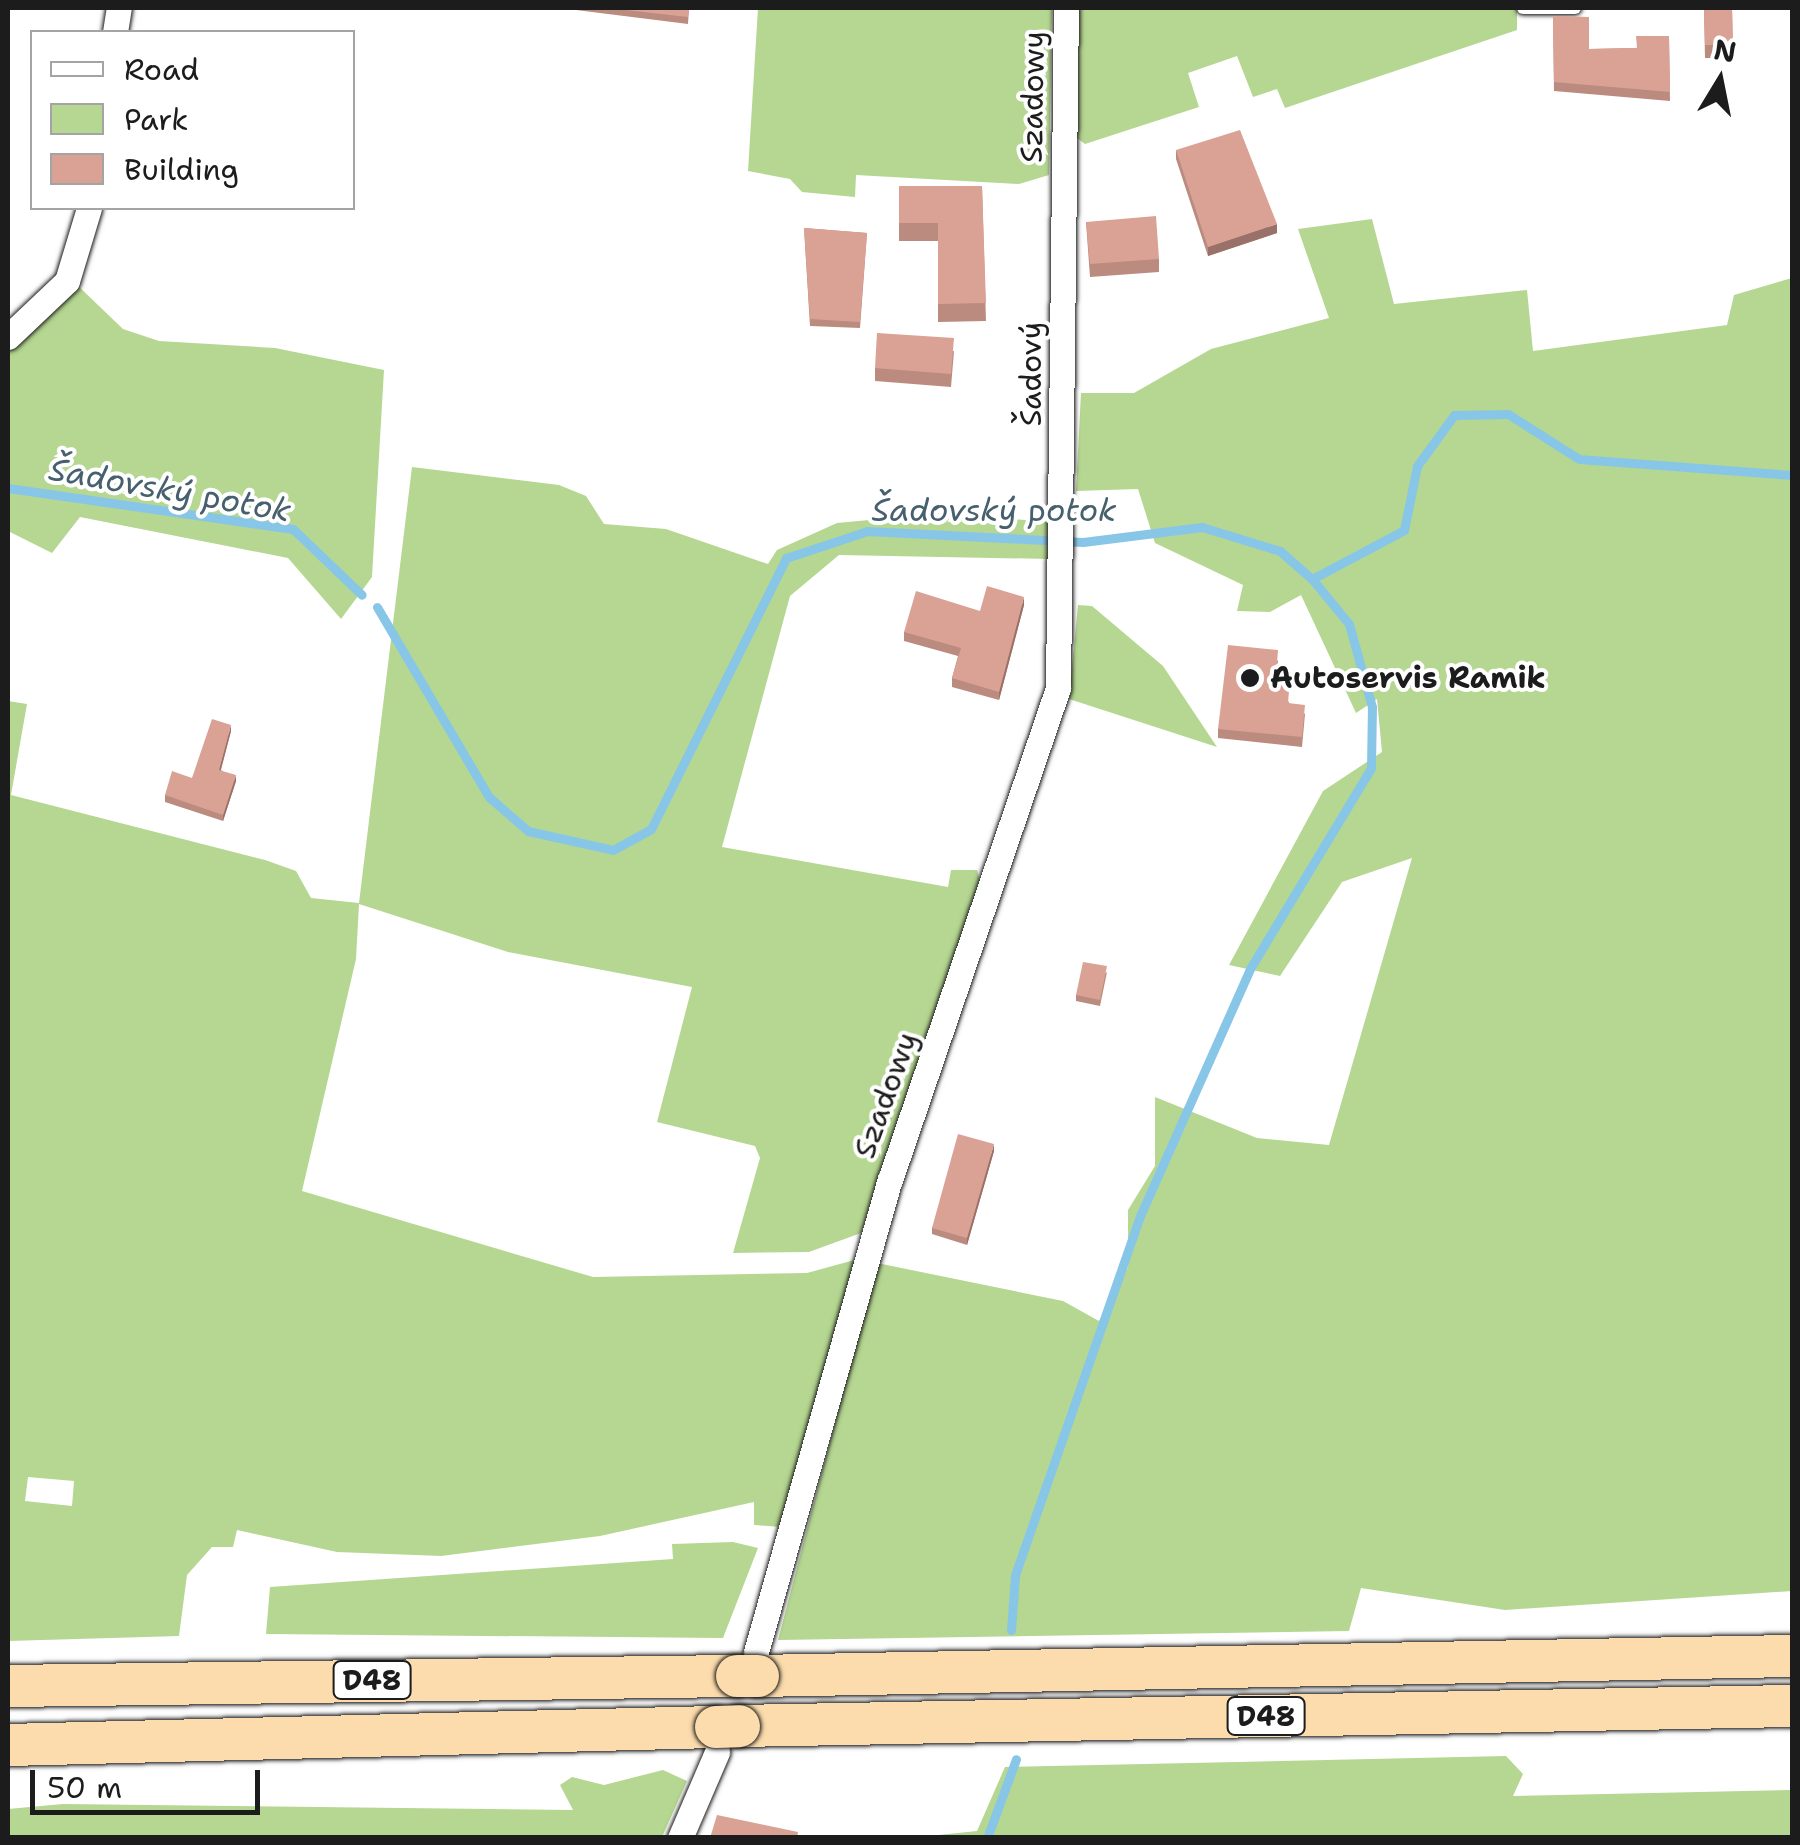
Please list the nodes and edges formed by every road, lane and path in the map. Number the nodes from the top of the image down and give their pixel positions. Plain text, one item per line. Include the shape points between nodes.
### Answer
1 (1066, 8) edge
2 (1523, 8) edge
3 (1575, 8) edge
4 (1064, 188) joint
5 (88, 210) edge
6 (8, 337) edge
7 (1062, 560) joint
8 (1792, 1656) edge
9 (751, 1668) junction
10 (8, 1686) edge
11 (1792, 1706) edge
12 (724, 1735) junction
13 (8, 1746) edge
14 (680, 1838) edge

1 - 4 street, Szadowy
2 - 3 lane
4 - 7 street, Šadový
5 - 6 street via 66,281
7 - 9 street, Szadowy via 1058,688 890,1180
8 - 9 highway, D48
9 - 10 highway, D48
11 - 12 highway, D48
12 - 13 highway, D48
12 - 14 street

